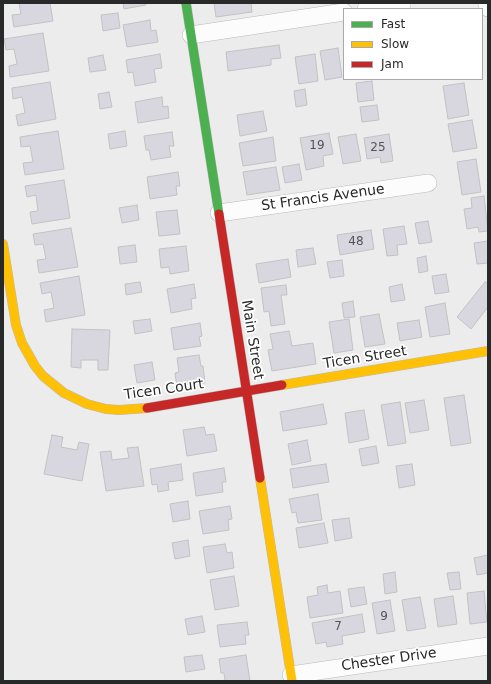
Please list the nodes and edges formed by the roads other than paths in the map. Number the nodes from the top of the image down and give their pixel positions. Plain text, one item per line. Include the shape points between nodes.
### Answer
1 (186, 3) edge
2 (487, 3) edge
3 (402, 4) edge
4 (373, 8) edge
5 (488, 8) edge
6 (343, 12) edge
7 (191, 35) junction
8 (428, 183) dead end
9 (219, 213) junction
10 (3, 244) edge
11 (488, 351) edge
12 (246, 392) junction
13 (488, 646) edge
14 (291, 678) edge

1 - 7 street, Main Street
2 - 5 street
3 - 4 street
6 - 7 street
7 - 9 street, Main Street
8 - 9 street, St Francis Avenue
9 - 12 street, Main Street
10 - 12 street, Ticen Court via 14,315 22,343 35,366 48,381 64,393 87,404 119,410
11 - 12 street, Ticen Street
12 - 14 street, Main Street
13 - 14 street, Chester Drive

